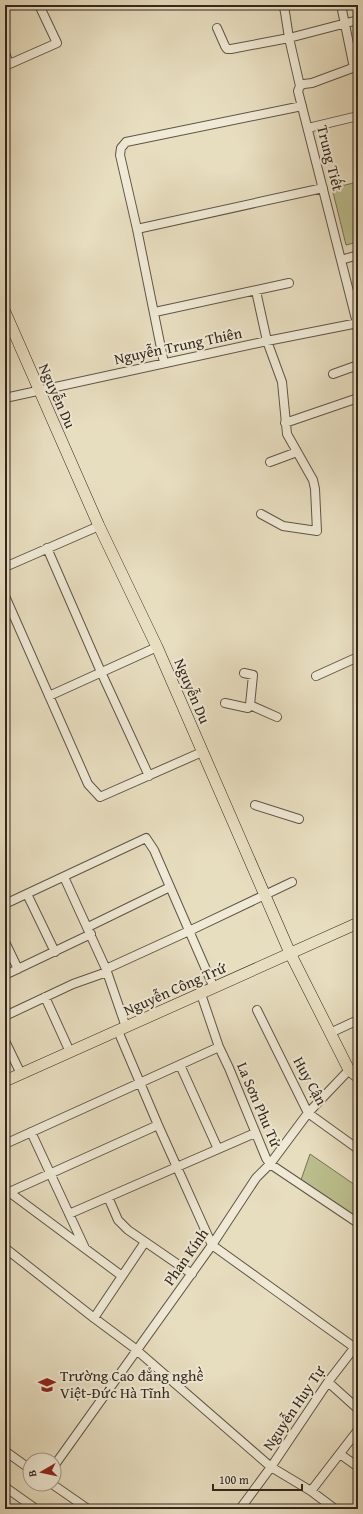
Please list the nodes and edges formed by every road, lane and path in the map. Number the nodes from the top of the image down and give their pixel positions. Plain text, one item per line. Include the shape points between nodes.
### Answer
1 (39, 5) edge
2 (283, 5) edge
3 (341, 5) edge
4 (358, 20) edge
5 (345, 23) junction
6 (217, 28) dead end
7 (289, 38) junction
8 (5, 53) edge
9 (7, 65) edge
10 (356, 67) edge
11 (299, 87) junction
12 (302, 106) junction
13 (358, 116) edge
14 (308, 128) junction
15 (323, 188) junction
16 (137, 229) junction
17 (358, 255) edge
18 (341, 260) junction
19 (289, 284) dead end
20 (256, 291) junction
21 (5, 312) edge
22 (155, 312) junction
23 (358, 325) edge
24 (266, 341) junction
25 (164, 363) junction
26 (358, 365) edge
27 (333, 374) dead end
28 (38, 390) junction
29 (5, 398) edge
30 (358, 398) edge
31 (285, 423) junction
32 (297, 452) junction
33 (270, 462) dead end
34 (261, 514) dead end
35 (98, 526) junction
36 (47, 548) junction
37 (5, 568) edge
38 (5, 596) edge
39 (157, 647) junction
40 (358, 657) edge
41 (101, 672) junction
42 (244, 674) dead end
43 (316, 676) dead end
44 (49, 696) junction
45 (225, 703) dead end
46 (250, 705) junction
47 (277, 717) dead end
48 (202, 752) junction
49 (149, 776) junction
50 (255, 805) dead end
51 (299, 819) dead end
52 (64, 877) junction
53 (292, 882) dead end
54 (170, 887) junction
55 (27, 894) junction
56 (264, 894) junction
57 (5, 904) edge
58 (358, 923) edge
59 (89, 930) junction
60 (189, 931) junction
61 (5, 942) edge
62 (55, 952) junction
63 (290, 953) junction
64 (18, 968) junction
65 (107, 970) junction
66 (5, 975) edge
67 (214, 988) junction
68 (201, 994) junction
69 (45, 997) junction
70 (257, 1010) dead end
71 (5, 1016) edge
72 (358, 1020) edge
73 (122, 1029) junction
74 (330, 1033) junction
75 (5, 1041) edge
76 (219, 1047) junction
77 (70, 1052) junction
78 (180, 1065) junction
79 (355, 1073) edge
80 (21, 1074) junction
81 (5, 1082) edge
82 (141, 1083) junction
83 (308, 1113) junction
84 (158, 1125) junction
85 (31, 1132) junction
86 (255, 1133) junction
87 (5, 1144) edge
88 (218, 1149) junction
89 (358, 1150) edge
90 (270, 1164) junction
91 (177, 1166) junction
92 (50, 1174) junction
93 (7, 1193) edge
94 (108, 1197) junction
95 (69, 1214) junction
96 (358, 1223) edge
97 (145, 1242) junction
98 (212, 1246) junction
99 (84, 1247) junction
100 (5, 1248) edge
101 (192, 1274) junction
102 (122, 1276) junction
103 (94, 1318) junction
104 (357, 1347) edge
105 (137, 1350) junction
106 (328, 1382) junction
107 (358, 1409) edge
108 (358, 1430) edge
109 (5, 1452) edge
110 (340, 1454) junction
111 (62, 1455) edge
112 (22, 1464) edge
113 (271, 1467) junction
114 (358, 1467) edge
115 (5, 1487) edge
116 (62, 1491) edge
117 (312, 1491) junction
118 (36, 1509) edge
119 (88, 1509) edge
120 (240, 1509) edge
121 (335, 1509) edge

1 - 9 street via 56,43
2 - 7 street, Trung Tiết
3 - 5 street
4 - 5 street
5 - 7 street
5 - 10 street
6 - 7 street via 227,49
7 - 11 street, Trung Tiết
8 - 9 street
10 - 11 street
11 - 12 street, Trung Tiết
12 - 14 street, Trung Tiết
12 - 16 street via 125,143 120,155
13 - 14 street
14 - 15 street, Trung Tiết
15 - 16 street
15 - 18 street, Trung Tiết
16 - 22 street
17 - 18 street
18 - 23 street, Trung Tiết
19 - 20 street
20 - 22 street
20 - 24 street
21 - 28 main road, Nguyễn Du
22 - 25 street
23 - 24 street, Nguyễn Trung Thiên
24 - 25 street, Nguyễn Trung Thiên
24 - 31 street via 282,382
25 - 28 street, Nguyễn Trung Thiên
26 - 27 street
28 - 29 street, Nguyễn Trung Thiên
28 - 35 main road, Nguyễn Du
30 - 31 street
31 - 32 street via 287,434
32 - 33 street
32 - 34 street via 313,480 317,531 283,526
35 - 36 street
35 - 39 main road, Nguyễn Du
36 - 37 street
36 - 41 street
38 - 44 street
39 - 41 street
39 - 48 main road, Nguyễn Du
40 - 43 street
41 - 44 street
41 - 49 street
42 - 46 street via 253,675
44 - 49 street via 88,784 100,797
45 - 46 street via 248,708
46 - 47 street
48 - 49 street
48 - 56 main road, Nguyễn Du
50 - 51 street
52 - 54 street via 146,838
52 - 55 street
52 - 59 street
53 - 56 street
54 - 59 street
54 - 60 street
55 - 57 street
55 - 62 street
56 - 60 street
56 - 63 main road, Nguyễn Du
58 - 63 main road, Nguyễn Công Trứ
59 - 62 street
59 - 65 street
60 - 65 street
60 - 67 street
61 - 64 street
62 - 64 street
63 - 67 main road, Nguyễn Công Trứ
63 - 74 main road, Nguyễn Du
64 - 66 street
65 - 69 street
65 - 73 street
67 - 68 main road, Nguyễn Công Trứ
68 - 73 main road, Nguyễn Công Trứ
68 - 76 street, La Sơn Phu Tử
69 - 71 street
69 - 77 street
70 - 83 street, Huy Cận
72 - 74 street
73 - 77 main road, Nguyễn Công Trứ
73 - 82 street
74 - 79 main road, Nguyễn Du
75 - 80 street
76 - 78 street
76 - 86 street, La Sơn Phu Tử
77 - 80 main road, Nguyễn Công Trứ
78 - 82 street
78 - 88 street
79 - 83 street, Phan Kính
80 - 81 main road, Nguyễn Công Trứ
82 - 84 street
82 - 85 street
83 - 89 street, Huy Cận
83 - 90 street, Phan Kính
84 - 91 street
84 - 92 street
85 - 87 street
85 - 92 street
86 - 88 street
86 - 90 street, La Sơn Phu Tử
88 - 91 street
90 - 96 street, La Sơn Phu Tử
90 - 98 street, Phan Kính via 256,1178
91 - 94 street
91 - 98 street
92 - 93 street
92 - 95 street
93 - 99 street
94 - 95 street
94 - 97 street via 118,1220
95 - 99 street
97 - 101 street
97 - 102 street
98 - 101 street, Phan Kính
98 - 104 street
99 - 102 street
100 - 103 street
101 - 105 street, Phan Kính
102 - 103 street
103 - 105 street
104 - 106 street, Nguyễn Huy Tự
105 - 111 street, Phan Kính
105 - 113 street
106 - 107 street
106 - 113 street, Nguyễn Huy Tự
108 - 110 street
109 - 112 street
110 - 114 street
110 - 117 street
113 - 117 street
113 - 120 street, Nguyễn Huy Tự
115 - 118 street
116 - 119 street
117 - 121 street

